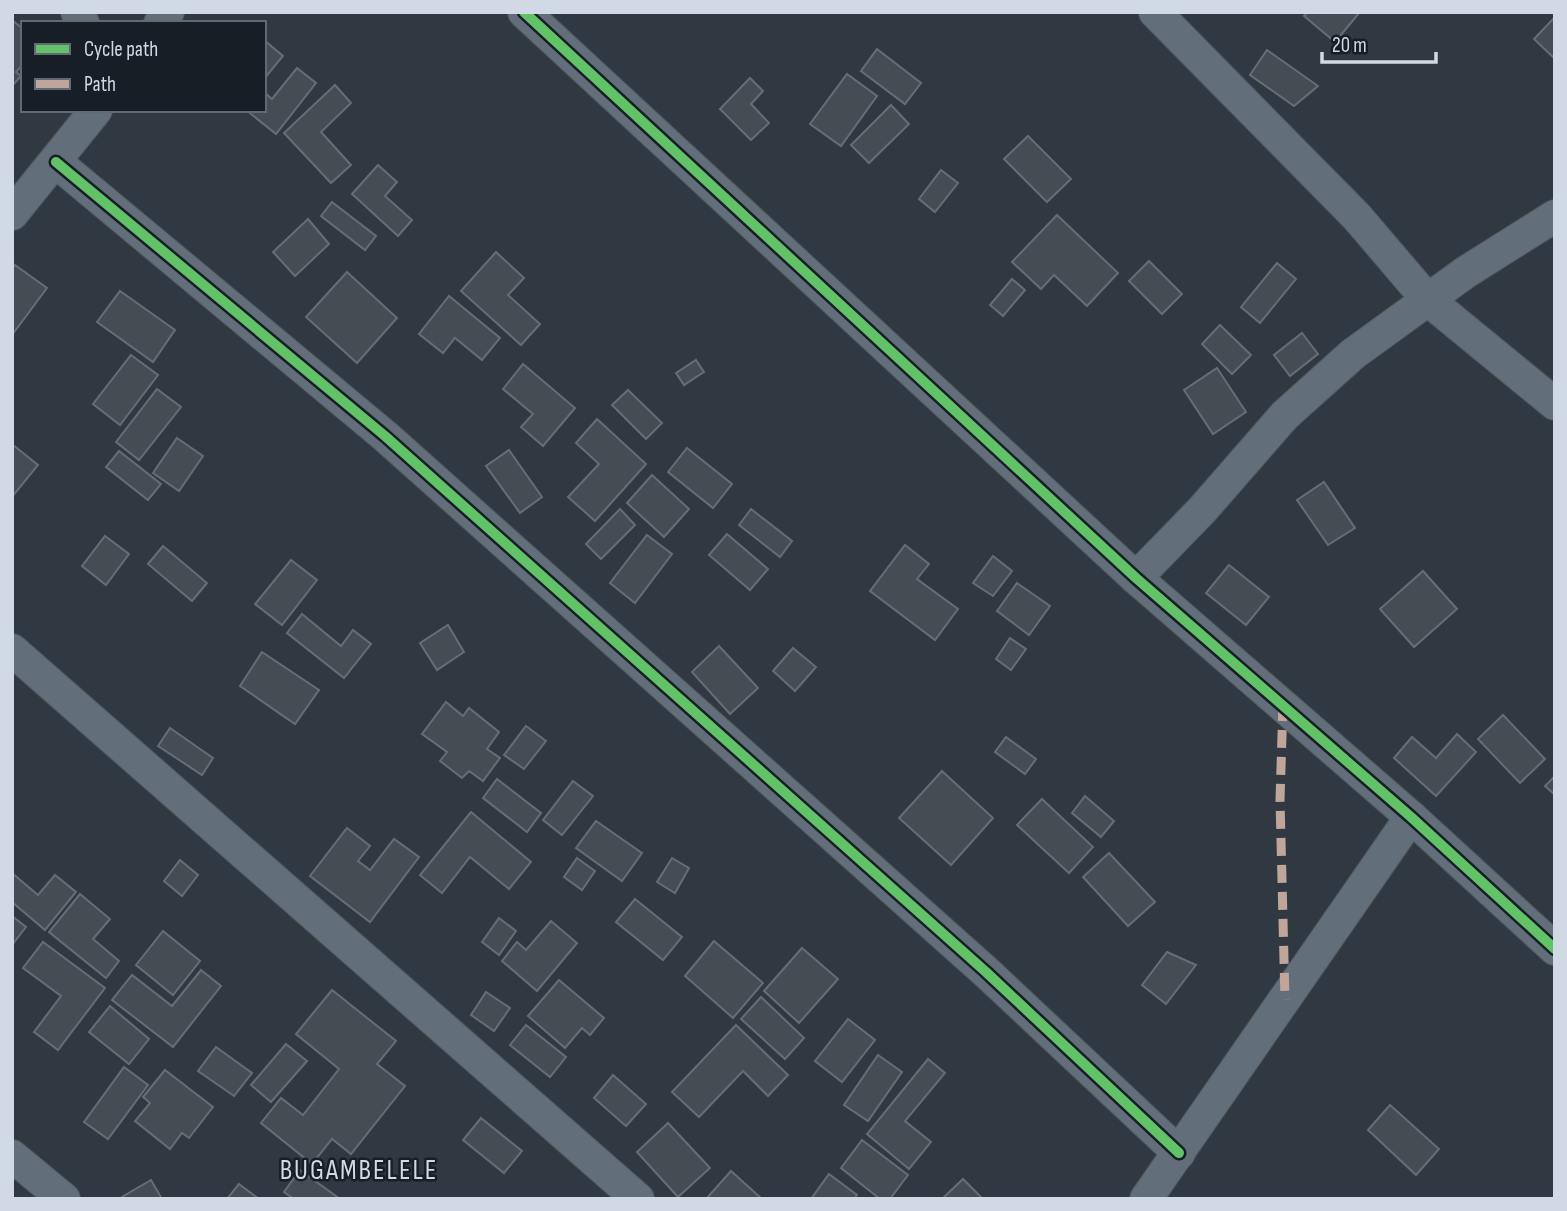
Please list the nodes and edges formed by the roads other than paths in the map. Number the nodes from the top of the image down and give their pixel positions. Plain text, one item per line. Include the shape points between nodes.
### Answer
1 (524, 12) edge
2 (1169, 17) edge
3 (94, 112) edge
4 (56, 162) junction
5 (12, 214) edge
6 (1555, 216) edge
7 (1427, 299) junction
8 (1555, 404) edge
9 (1136, 578) junction
10 (12, 650) edge
11 (1411, 817) junction
12 (1555, 949) edge
13 (1179, 1153) junction
14 (12, 1156) edge
15 (64, 1199) edge
16 (638, 1199) edge
17 (1146, 1199) edge

1 - 9 street
2 - 7 street via 1357,217
3 - 4 street
4 - 5 street
4 - 13 street via 396,446 986,972
6 - 7 street
7 - 8 street
7 - 9 street via 1353,354 1286,415
9 - 11 street
10 - 16 street
11 - 12 street
11 - 13 street
13 - 17 street
14 - 15 street

